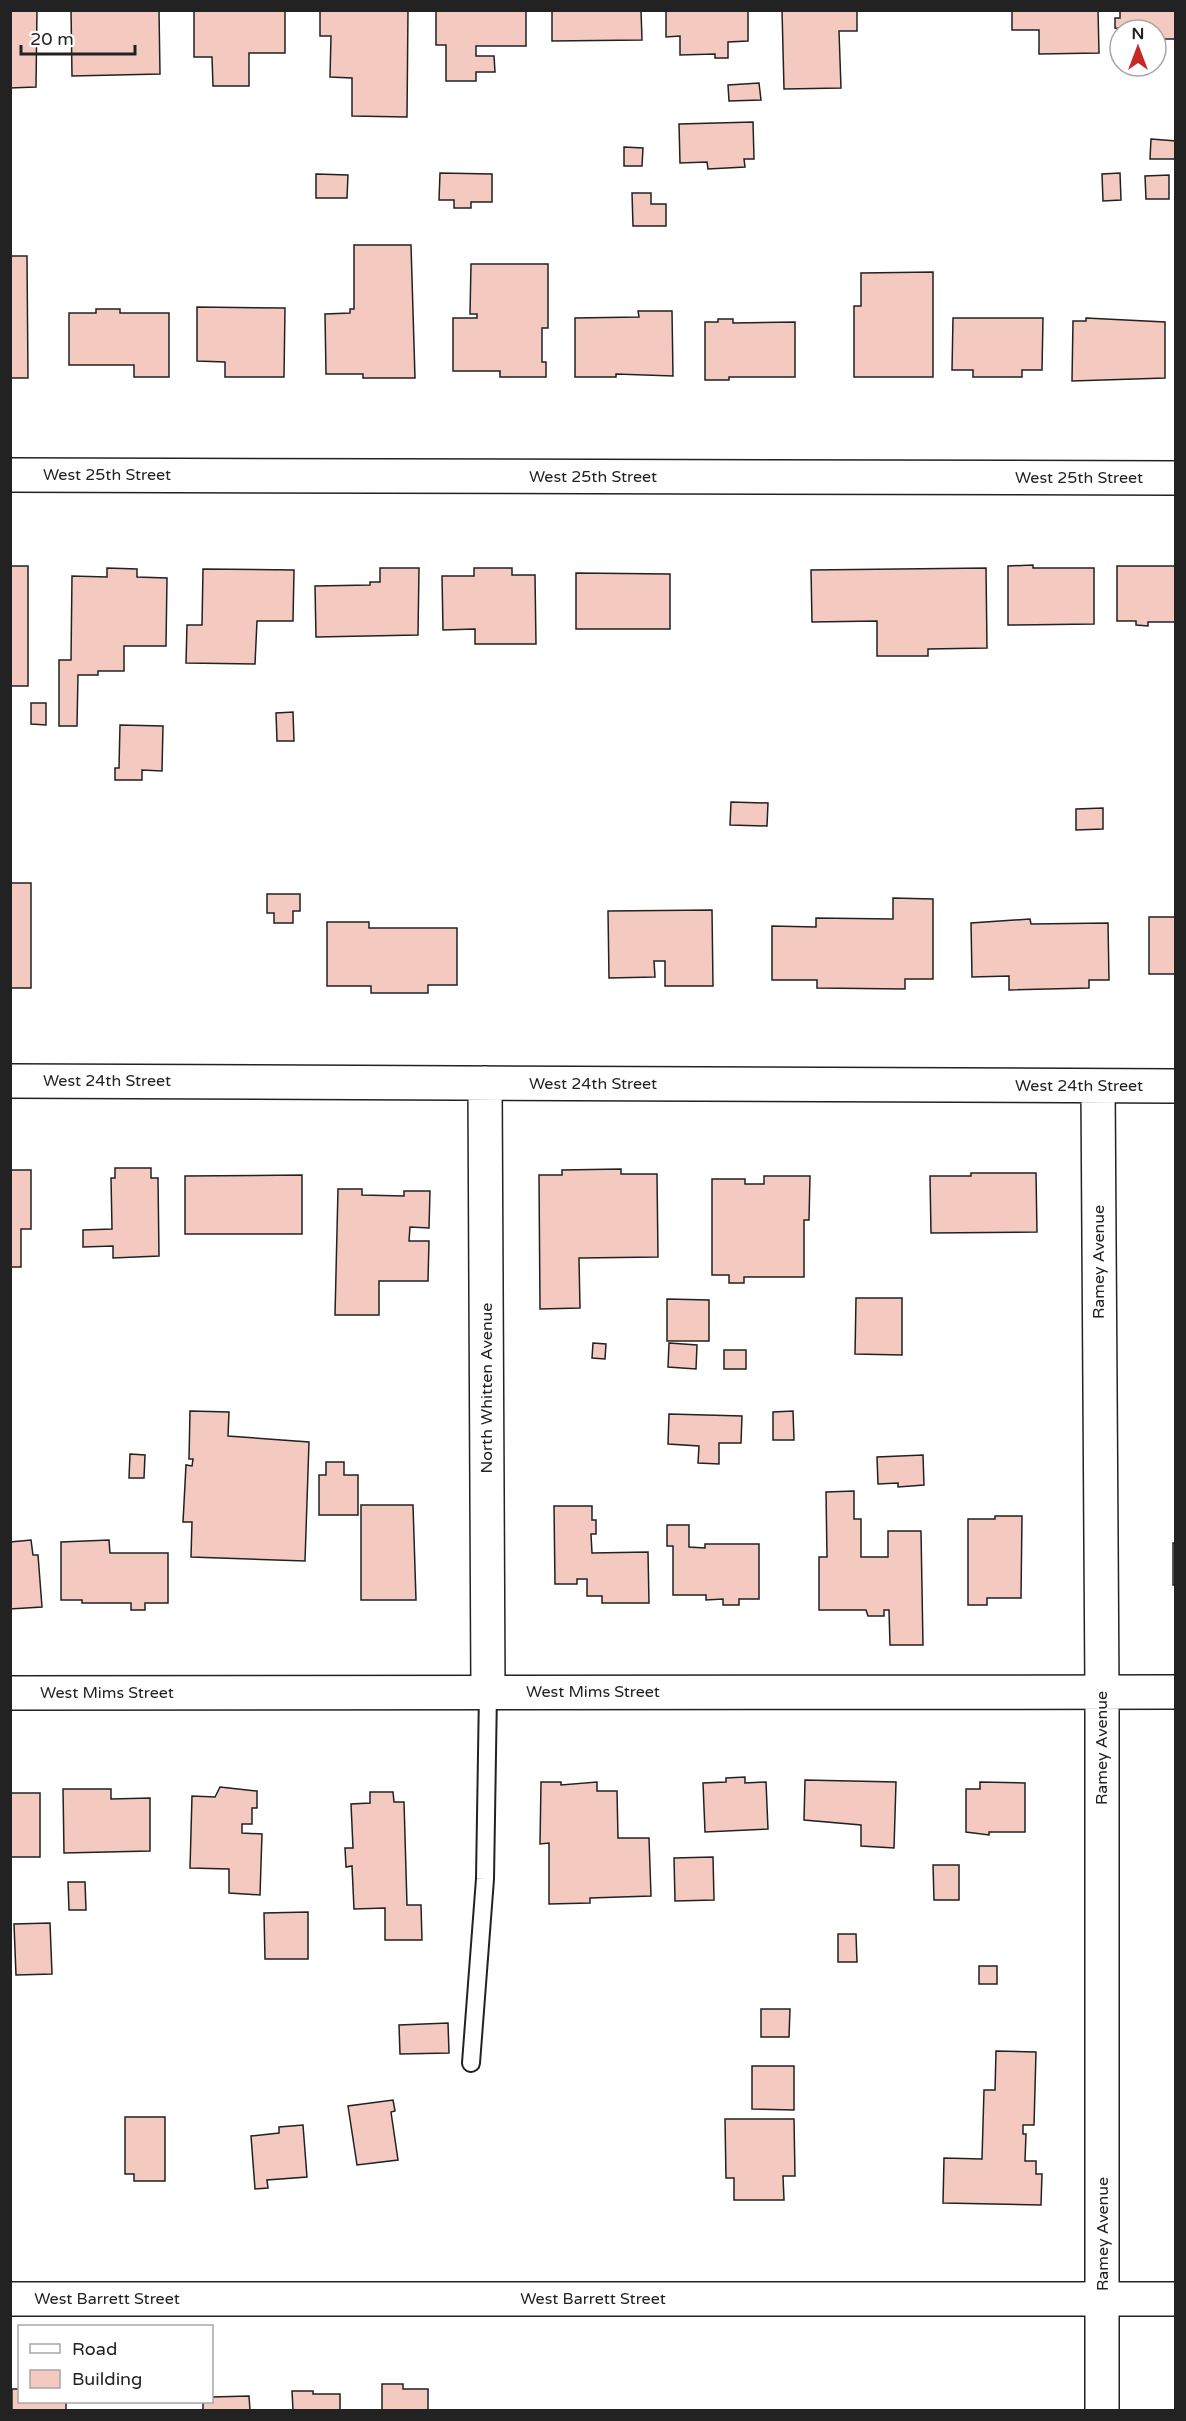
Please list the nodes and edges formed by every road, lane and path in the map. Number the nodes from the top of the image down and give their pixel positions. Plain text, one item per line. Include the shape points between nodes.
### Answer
1 (10, 475) edge
2 (1176, 478) edge
3 (10, 1081) edge
4 (485, 1083) junction
5 (1098, 1086) junction
6 (1176, 1086) edge
7 (488, 1692) junction
8 (1102, 1692) junction
9 (1176, 1692) edge
10 (10, 1693) edge
11 (471, 2063) dead end
12 (10, 2299) edge
13 (1103, 2299) junction
14 (1176, 2299) edge
15 (1102, 2410) edge

1 - 2 street, West 25th Street
3 - 4 street, West 24th Street
4 - 5 street, West 24th Street
4 - 7 street, North Whitten Avenue
5 - 6 street, West 24th Street
5 - 8 street, Ramey Avenue
7 - 8 street, West Mims Street
7 - 10 street, West Mims Street
7 - 11 lane via 485,1879
8 - 9 street, West Mims Street
8 - 13 street, Ramey Avenue
12 - 13 street, West Barrett Street
13 - 14 street, West Barrett Street
13 - 15 street, Ramey Avenue

